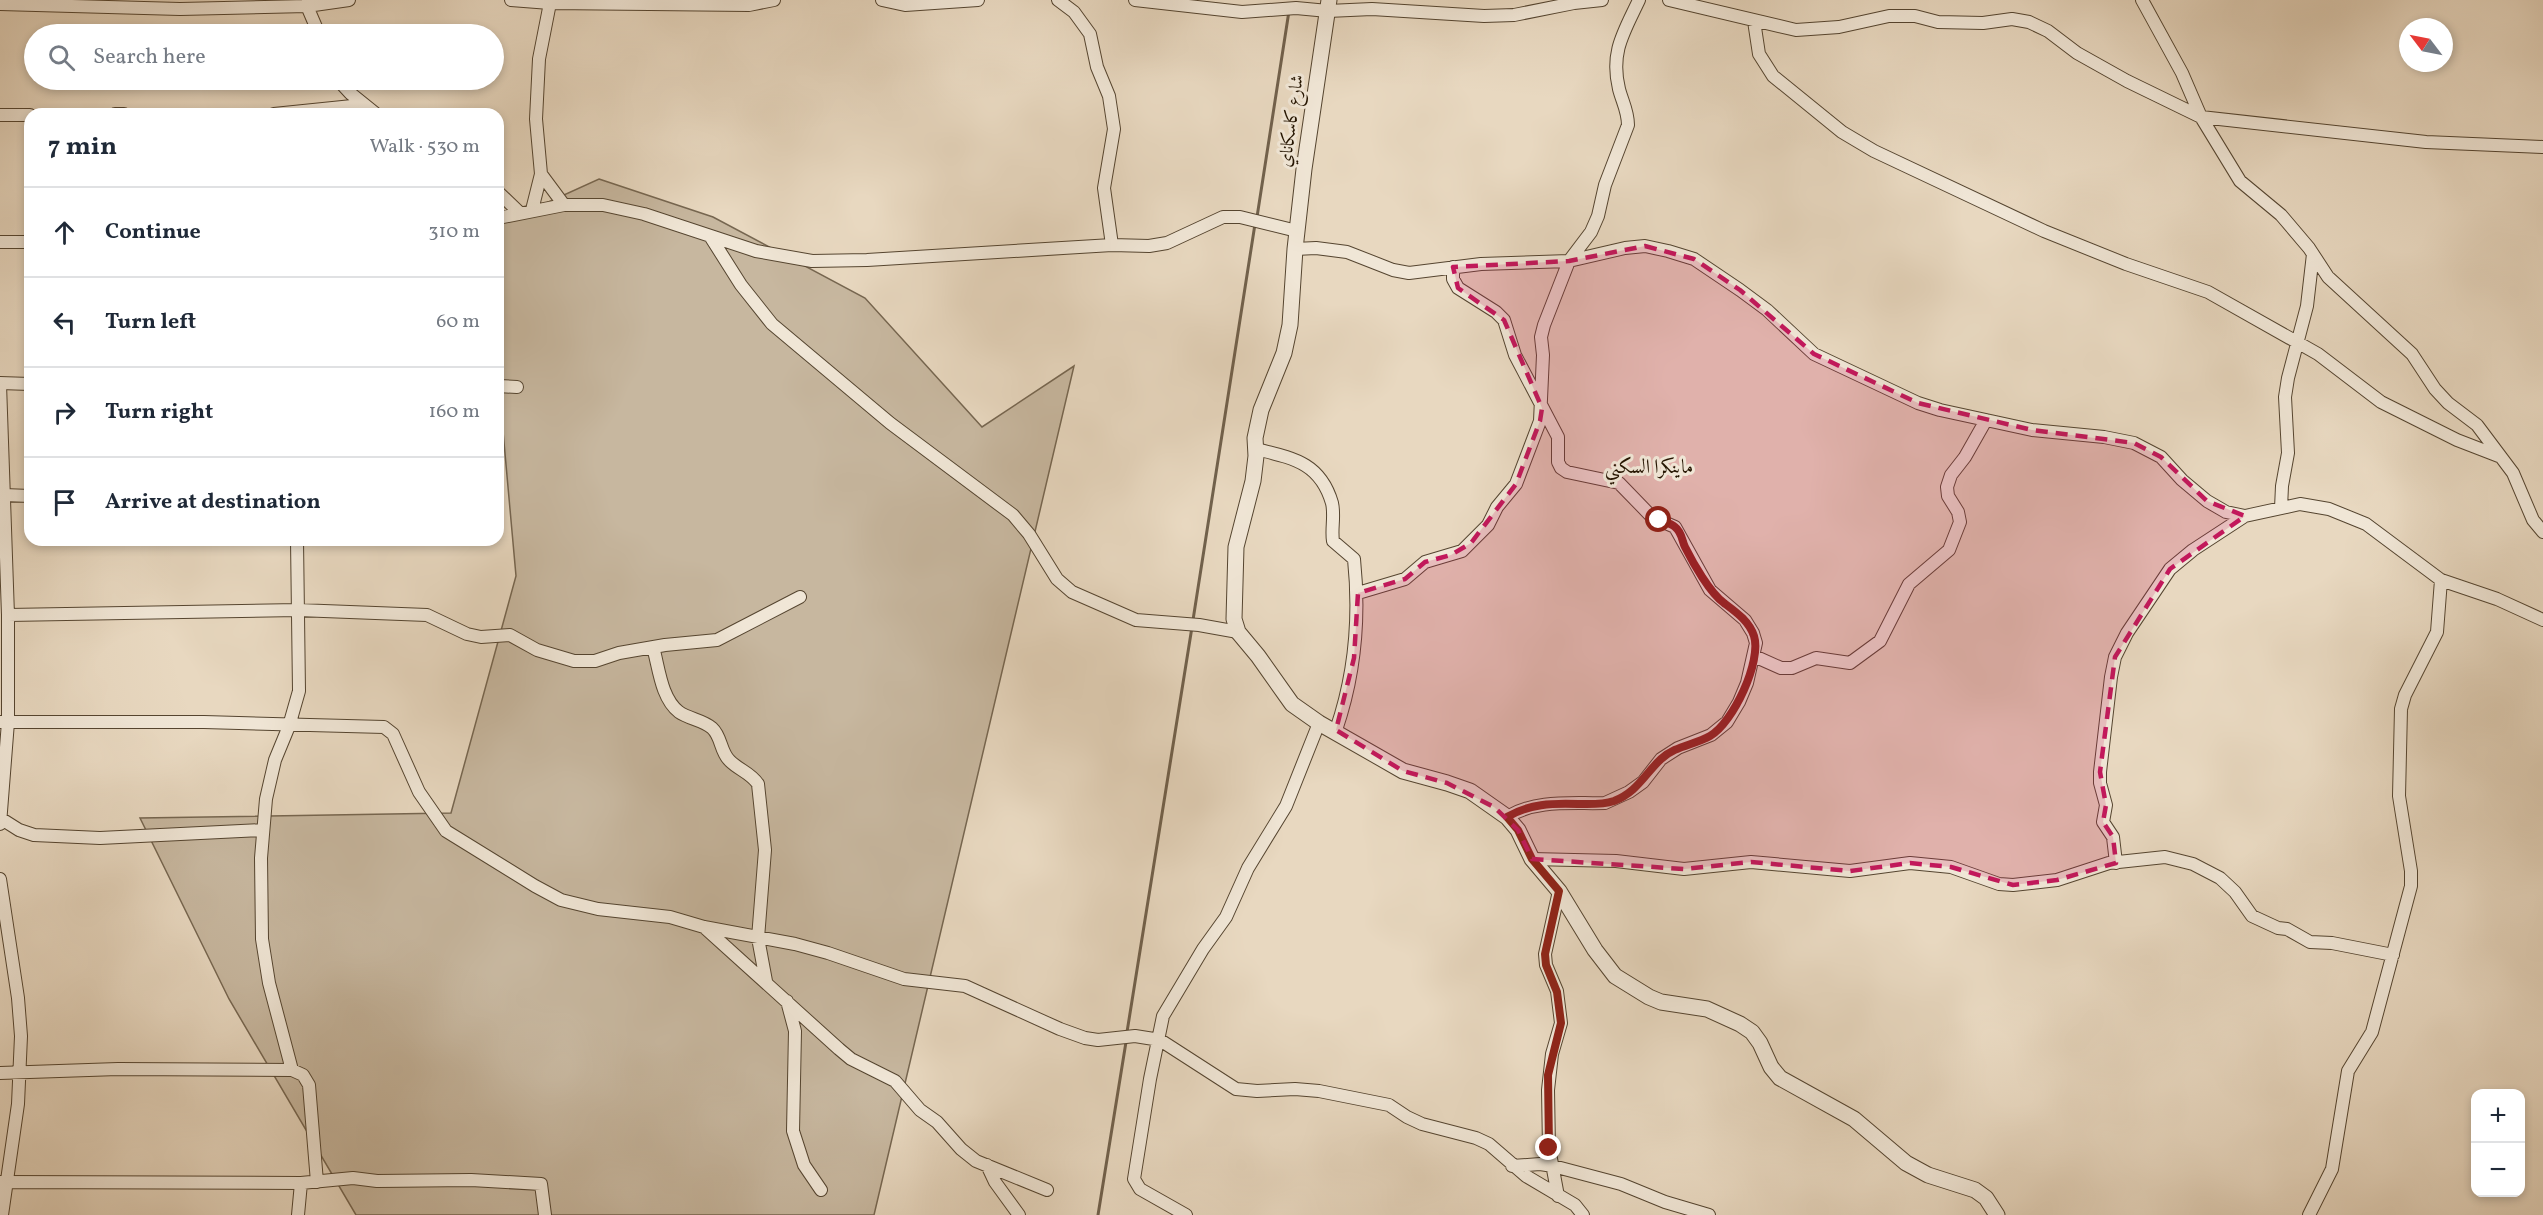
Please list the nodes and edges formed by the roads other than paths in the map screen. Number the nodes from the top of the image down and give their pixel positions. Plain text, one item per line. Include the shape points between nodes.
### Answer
1 (349, 0) edge
2 (511, 0) edge
3 (774, 0) edge
4 (882, 0) edge
5 (978, 0) edge
6 (1058, 0) edge
7 (1135, 0) edge
8 (1602, 0) edge
9 (1639, 0) edge
10 (1670, 0) edge
11 (2142, 0) edge
12 (550, 1) edge
13 (1683, 2) edge
14 (308, 3) edge
15 (0, 4) edge
16 (1329, 5) edge
17 (1754, 21) junction
18 (315, 24) edge
19 (348, 90) edge
20 (362, 105) junction
21 (333, 108) edge
22 (367, 108) edge
23 (0, 115) edge
24 (24, 115) edge
25 (2201, 117) junction
26 (2543, 147) edge
27 (541, 174) junction
28 (504, 198) edge
29 (564, 205) junction
30 (532, 210) junction
31 (520, 213) junction
32 (504, 217) edge
33 (1297, 231) junction
34 (710, 236) junction
35 (0, 242) edge
36 (24, 242) edge
37 (1112, 244) junction
38 (1295, 249) junction
39 (2313, 254) junction
40 (1569, 261) junction
41 (1453, 267) junction
42 (2297, 344) junction
43 (0, 383) edge
44 (24, 384) edge
45 (504, 387) edge
46 (517, 387) dead end
47 (1542, 408) junction
48 (1986, 420) junction
49 (1256, 449) junction
50 (2502, 457) junction
51 (24, 498) edge
52 (3, 503) edge
53 (2281, 508) junction
54 (2245, 516) junction
55 (2543, 532) edge
56 (297, 546) edge
57 (2441, 580) junction
58 (1358, 593) junction
59 (800, 597) dead end
60 (298, 610) junction
61 (8, 615) junction
62 (2543, 620) edge
63 (1238, 632) junction
64 (653, 647) junction
65 (1754, 656) junction
66 (4, 722) edge
67 (1319, 723) junction
68 (289, 726) junction
69 (1336, 730) junction
70 (1507, 817) junction
71 (0, 818) edge
72 (0, 824) edge
73 (263, 830) junction
74 (1532, 859) junction
75 (2116, 863) junction
76 (0, 879) edge
77 (1559, 891) junction
78 (704, 927) junction
79 (758, 938) junction
80 (2393, 955) junction
81 (6, 959) edge
82 (766, 981) junction
83 (786, 1001) junction
84 (1160, 1040) junction
85 (292, 1070) junction
86 (0, 1073) edge
87 (20, 1073) junction
88 (987, 1165) junction
89 (1512, 1166) junction
90 (1553, 1166) junction
91 (3, 1182) edge
92 (317, 1182) junction
93 (301, 1183) junction
94 (821, 1190) dead end
95 (1047, 1190) dead end
96 (1558, 1196) junction
97 (2, 1215) edge
98 (298, 1215) edge
99 (545, 1215) edge
100 (1019, 1215) edge
101 (1186, 1215) edge
102 (1583, 1215) edge
103 (1709, 1215) edge
104 (1996, 1215) edge
105 (2309, 1215) edge

1 - 14 street
2 - 12 street
3 - 12 street via 749,5
4 - 5 street via 905,5
6 - 37 street via 1074,12 1090,34 1109,96 1114,129 1104,188
7 - 16 street via 1242,12
8 - 16 street via 1514,15 1484,16
9 - 40 street via 1619,38 1616,56 1628,125 1605,185 1598,216
10 - 13 street
11 - 25 street
12 - 27 street via 538,59 536,119
13 - 17 street
14 - 15 street via 169,9
14 - 18 street
16 - 33 street, شارع كاسكاناي
17 - 25 street via 1796,30 1839,27 1889,16 1915,16 1938,22 2029,22 2127,81
17 - 42 street via 1759,54 1773,76 1866,147 2044,231 2208,292
19 - 20 street
20 - 21 street
20 - 22 street
23 - 24 street
25 - 26 street via 2426,142
25 - 39 street via 2240,181 2281,214
27 - 29 street
27 - 30 street
28 - 31 street
29 - 30 street
29 - 34 street via 603,206 644,214
30 - 31 street
31 - 32 street
33 - 37 street via 1240,217 1223,217 1167,243
33 - 38 street, شارع كاسكاناي
34 - 37 street via 756,251 812,261
34 - 63 street via 772,324 890,423 1013,515 1057,579 1072,592 1136,620
35 - 36 street
38 - 41 street via 1347,252 1409,273
38 - 49 street, شارع كاسكاناي via 1290,325 1284,353 1261,410
39 - 42 street via 2307,306
39 - 50 street via 2328,277 2412,354 2435,389 2477,425
40 - 41 street
40 - 47 street via 1541,338
40 - 48 street via 1645,246 1694,260 1767,310 1814,354 1918,403
41 - 47 street via 1458,288 1504,320 1515,355
42 - 50 street via 2318,354 2381,402 2457,440
42 - 53 street via 2286,397 2288,453
43 - 44 street
43 - 52 street
45 - 46 street
47 - 58 street via 1516,484 1480,534 1462,551 1425,562 1405,579
47 - 65 street via 1558,437 1561,468 1619,483 1652,517 1675,527 1710,590 1745,620 1753,633
48 - 54 street via 2134,443 2161,457 2207,501 2226,512
48 - 65 street via 1947,488 1960,522 1949,550 1909,584 1880,641 1845,664 1816,658 1792,668 1781,668
49 - 58 street via 1303,462 1315,472 1332,504 1333,541 1354,560
49 - 63 street, شارع كاسكاناي via 1253,481 1236,548 1234,619
50 - 55 street via 2533,520
51 - 52 street
52 - 61 street
53 - 54 street
53 - 57 street via 2300,504 2329,509 2366,524
54 - 75 street via 2170,569 2115,657 2100,783 2106,805 2103,822 2113,837
56 - 60 street
57 - 62 street
57 - 80 street via 2437,632 2401,709 2399,796 2411,886
58 - 69 street via 1354,658
59 - 64 street via 717,640
60 - 61 street
60 - 64 street via 427,615 467,634 510,635 537,650 574,661 595,661
60 - 68 street via 299,691
61 - 66 street
63 - 67 street via 1293,704
64 - 79 street via 672,705 712,728 724,754 758,784 765,850
65 - 70 street via 1739,702 1727,722 1711,735 1661,759 1643,782 1629,792 1605,803 1536,805
66 - 68 street
66 - 71 street
67 - 69 street
67 - 84 street via 1286,806 1248,868 1226,917 1163,1016
68 - 73 street via 275,760
68 - 78 street via 389,729 426,803 441,826 455,838 561,900 598,909 670,917
69 - 70 street via 1402,771 1470,791
70 - 74 street
71 - 72 street
71 - 73 street via 34,835 100,838
73 - 85 street via 262,939
74 - 75 street via 1616,861 1684,869 1750,862 1850,871 1910,863 1951,867 2013,885 2057,880
74 - 77 street
75 - 80 street via 2157,856 2193,864 2228,884 2247,911 2261,921 2310,942
76 - 81 street
77 - 90 street via 1545,954 1557,992 1561,1023 1548,1075 1548,1133
77 - 104 street via 1615,976 1661,1002 1707,1009 1740,1024 1752,1032 1780,1078 1854,1119 1906,1163 1928,1175 1975,1190 1986,1198
78 - 79 street
78 - 82 street
79 - 82 street
79 - 84 street via 828,953 904,979 965,986 1086,1038 1135,1036
80 - 105 street via 2372,1032 2348,1071 2332,1169
81 - 87 street via 21,1036
82 - 83 street
83 - 88 street via 851,1059 894,1081 961,1149
83 - 94 street via 795,1031 793,1131 804,1165
84 - 89 street via 1236,1089 1319,1091 1389,1105 1422,1124 1489,1144
84 - 101 street via 1134,1179 1140,1189
85 - 87 street
85 - 92 street via 303,1075 309,1085
86 - 87 street
87 - 91 street via 13,1149
88 - 95 street
88 - 100 street
89 - 90 street
89 - 96 street
90 - 96 street
90 - 103 street via 1621,1184
91 - 93 street
91 - 97 street
92 - 93 street
92 - 99 street via 419,1179 541,1184
93 - 98 street
96 - 102 street via 1575,1205

